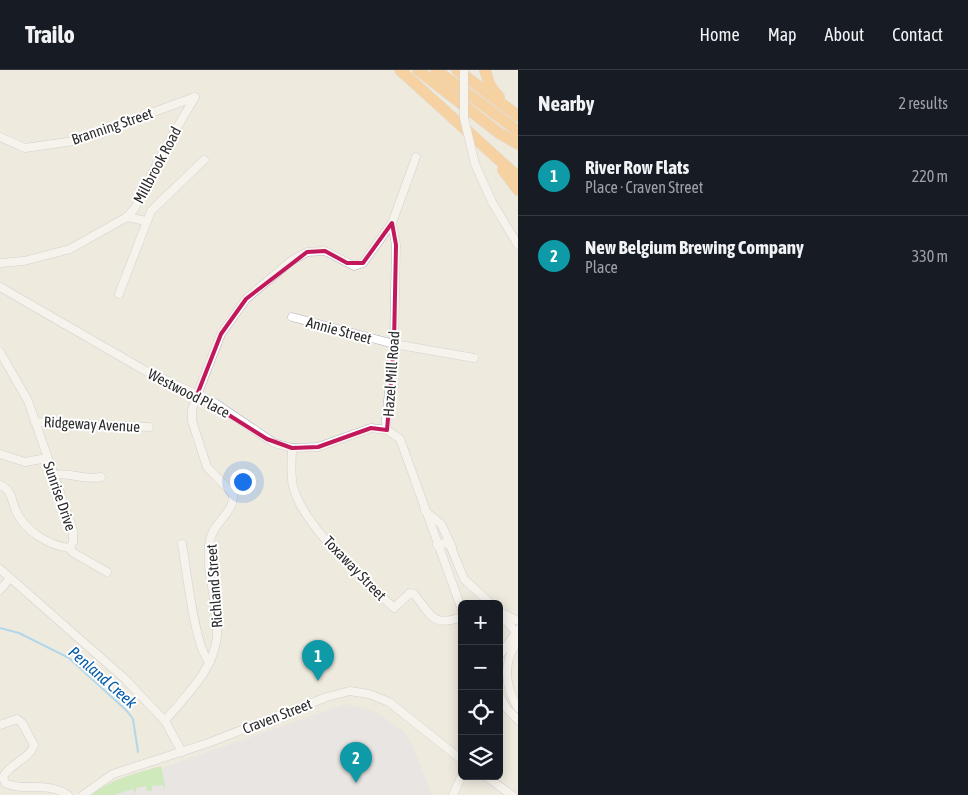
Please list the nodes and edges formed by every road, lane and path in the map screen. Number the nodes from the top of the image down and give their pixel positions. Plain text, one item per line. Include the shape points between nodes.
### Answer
1 (400, 70) edge
2 (418, 70) edge
3 (436, 70) edge
4 (457, 70) edge
5 (464, 70) edge
6 (485, 70) edge
7 (195, 97) joint
8 (518, 112) edge
9 (518, 116) edge
10 (518, 131) edge
11 (0, 137) edge
12 (518, 144) edge
13 (494, 156) junction
14 (416, 157) dead end
15 (204, 160) dead end
16 (518, 176) edge
17 (518, 190) edge
18 (127, 217) junction
19 (146, 221) junction
20 (392, 223) junction
21 (518, 245) edge
22 (0, 263) edge
23 (0, 287) edge
24 (119, 294) dead end
25 (292, 317) dead end
26 (394, 344) junction
27 (0, 352) edge
28 (474, 358) dead end
29 (197, 395) junction
30 (35, 422) junction
31 (149, 427) dead end
32 (387, 430) junction
33 (292, 448) junction
34 (0, 454) edge
35 (47, 458) junction
36 (52, 475) junction
37 (101, 477) dead end
38 (0, 485) edge
39 (424, 510) junction
40 (182, 544) dead end
41 (438, 545) junction
42 (452, 546) junction
43 (70, 548) junction
44 (0, 569) edge
45 (107, 572) dead end
46 (10, 578) junction
47 (0, 590) edge
48 (458, 600) edge
49 (487, 600) edge
50 (503, 614) edge
51 (503, 617) edge
52 (458, 618) edge
53 (518, 621) edge
54 (517, 633) edge
55 (518, 641) edge
56 (503, 651) edge
57 (210, 662) junction
58 (503, 702) edge
59 (518, 708) edge
60 (165, 720) junction
61 (518, 720) edge
62 (3, 722) edge
63 (182, 752) junction
64 (458, 757) edge
65 (460, 780) edge
66 (491, 780) edge
67 (68, 795) edge
68 (83, 795) edge
69 (454, 795) edge
70 (512, 795) edge

1 - 13 highway
2 - 12 highway
3 - 10 highway
4 - 9 highway
5 - 21 street, bridge via 464,118 475,164 492,202
6 - 8 highway via 494,93
7 - 11 street, Branning Street via 74,141 25,148
7 - 18 street, Millbrook Road via 135,208
13 - 16 highway
13 - 17 highway
14 - 20 street, Hazel Mill Road
15 - 19 street via 151,211
18 - 19 street
18 - 22 street, Millbrook Road via 70,249 24,261
19 - 24 street
20 - 26 street, Hazel Mill Road via 396,245
20 - 29 street, Richland Street via 363,263 354,266 325,251 307,252 291,261 246,299 221,334
23 - 29 street, Westwood Place via 136,366
25 - 26 street, Annie Street
26 - 28 street, Annie Street
26 - 32 street, Hazel Mill Road
27 - 30 street, Sunrise Drive via 22,388
29 - 33 street, Westwood Place via 228,411 267,439
29 - 57 street, Richland Street via 192,410 196,438 207,466 231,489 234,501 212,532 210,541 217,636
30 - 31 street, Ridgeway Avenue
30 - 35 street, Sunrise Drive
32 - 33 street, Westwood Place via 371,428 318,447
32 - 39 street, Hazel Mill Road via 400,439
33 - 52 street, Toxaway Street via 292,485 302,509 367,582 394,608 410,593 437,621
34 - 35 street via 25,462
35 - 36 street, Sunrise Drive
36 - 37 street via 88,479
36 - 43 street, Sunrise Drive via 73,530
38 - 43 street, Sunrise Drive via 11,494 17,514 29,529 53,546
39 - 41 street, Hazel Mill Road
39 - 42 street via 441,524
40 - 57 street via 202,653
41 - 42 street
41 - 48 street, Hazel Mill Road
42 - 49 street via 464,579
43 - 45 street
44 - 46 street
46 - 47 street
46 - 60 street via 124,678
50 - 53 street
51 - 54 street
54 - 56 street
55 - 59 street via 512,649 506,680 510,696
57 - 60 street, Richland Street
58 - 61 street
60 - 63 street
62 - 67 street via 17,719 34,745 32,751 6,772 5,783 40,786
63 - 64 street, Craven Street via 350,691 388,702
63 - 68 street, Craven Street via 113,774
65 - 69 street
66 - 70 street

